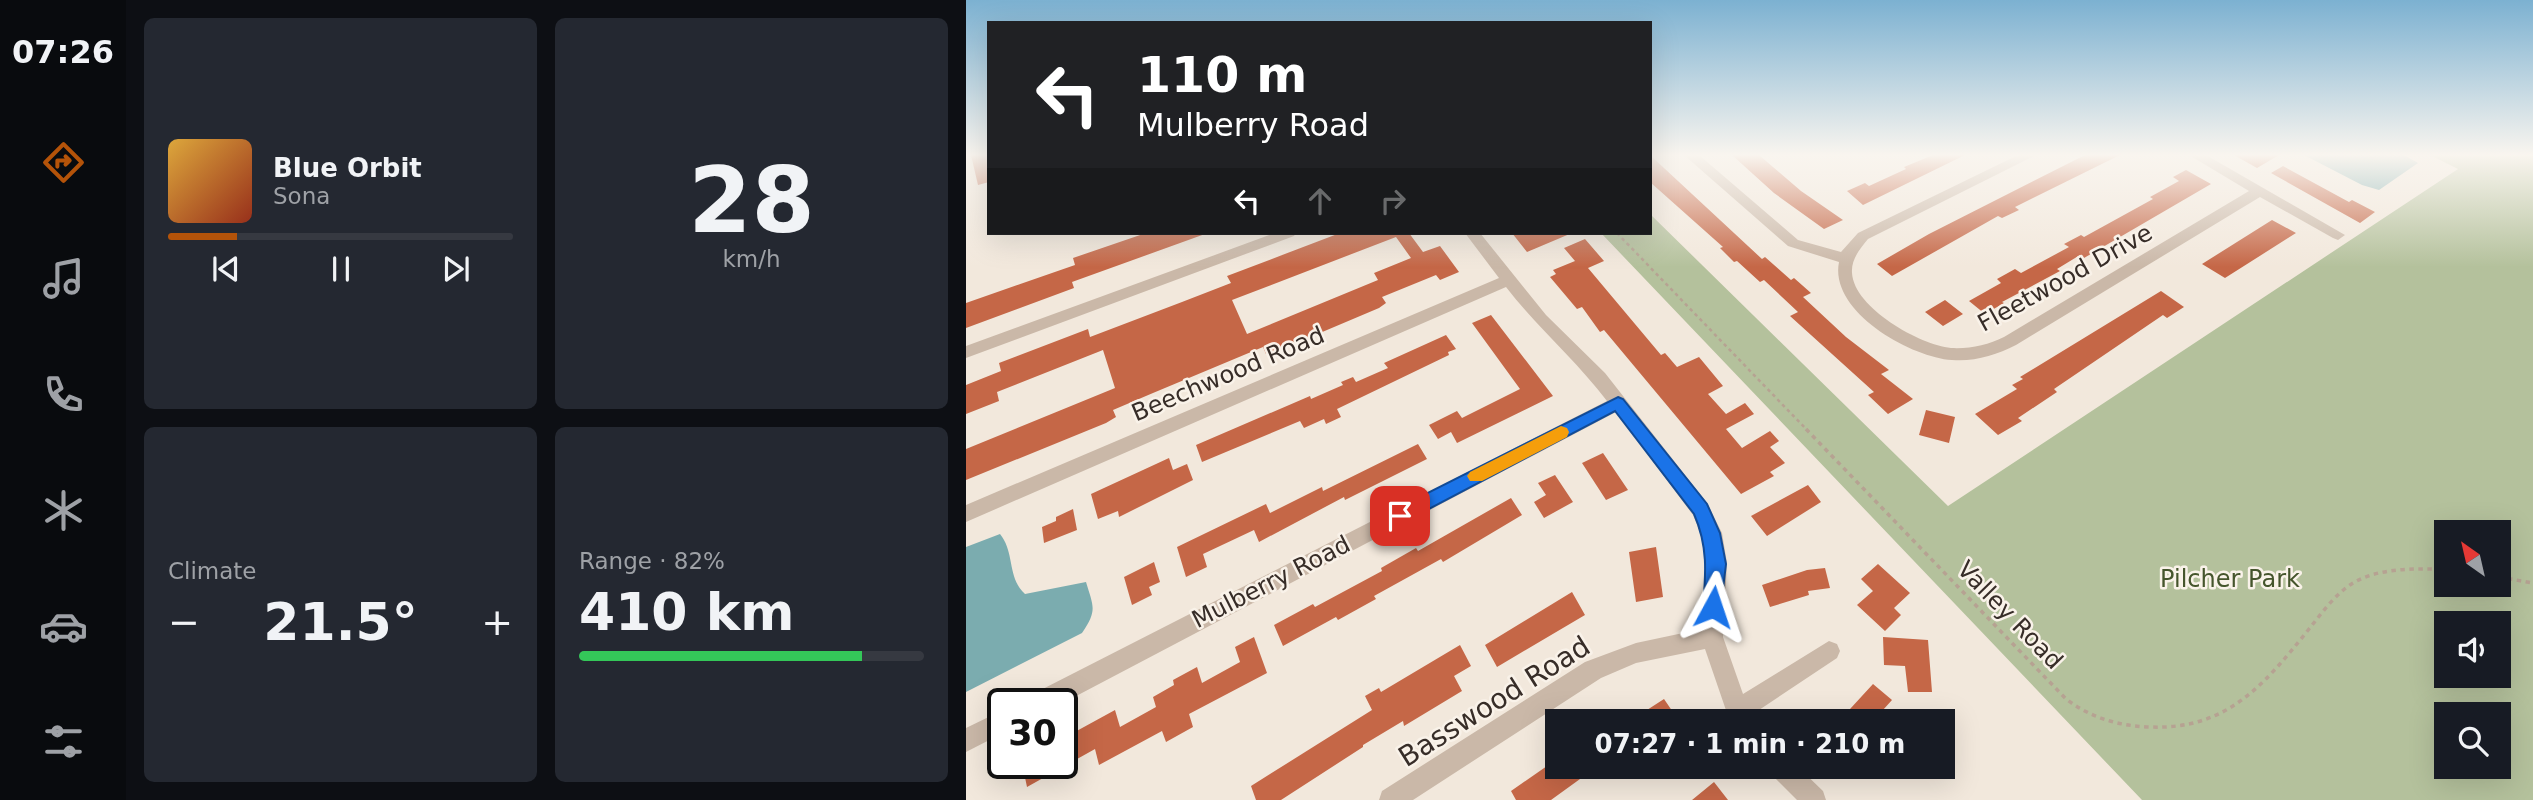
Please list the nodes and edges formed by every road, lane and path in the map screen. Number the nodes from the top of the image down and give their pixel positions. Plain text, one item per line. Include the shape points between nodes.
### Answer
1 (1734, 192) edge
2 (1952, 192) edge
3 (2257, 192) edge
4 (2261, 192) edge
5 (1284, 235) edge
6 (1474, 235) edge
7 (1619, 235) edge
8 (2338, 235) dead end
9 (1844, 258) junction
10 (1508, 279) junction
11 (966, 352) edge
12 (1618, 403) junction
13 (966, 514) edge
14 (2434, 569) edge
15 (2511, 579) edge
16 (2533, 583) edge
17 (1712, 637) junction
18 (1829, 651) dead end
19 (1068, 688) edge
20 (1738, 709) edge
21 (1750, 709) edge
22 (987, 729) edge
23 (966, 740) edge
24 (1792, 779) edge
25 (1391, 800) edge
26 (1814, 800) edge

1 - 9 street via 1793,243
2 - 9 street via 1863,236
3 - 9 street, Fleetwood Drive via 2010,341 1970,354 1944,353 1896,334 1849,292
4 - 8 street
5 - 11 street
6 - 10 street
7 - 14 path, Valley Road via 2066,699 2094,719 2160,729 2217,718 2261,683 2352,584 2399,570
10 - 12 street
10 - 13 street, Beechwood Road
12 - 17 street via 1700,509 1712,533 1717,564
12 - 19 street, Mulberry Road
15 - 16 path
17 - 20 street
17 - 25 street, Basswood Road via 1636,653 1593,670
18 - 21 street
22 - 23 street
24 - 26 street

